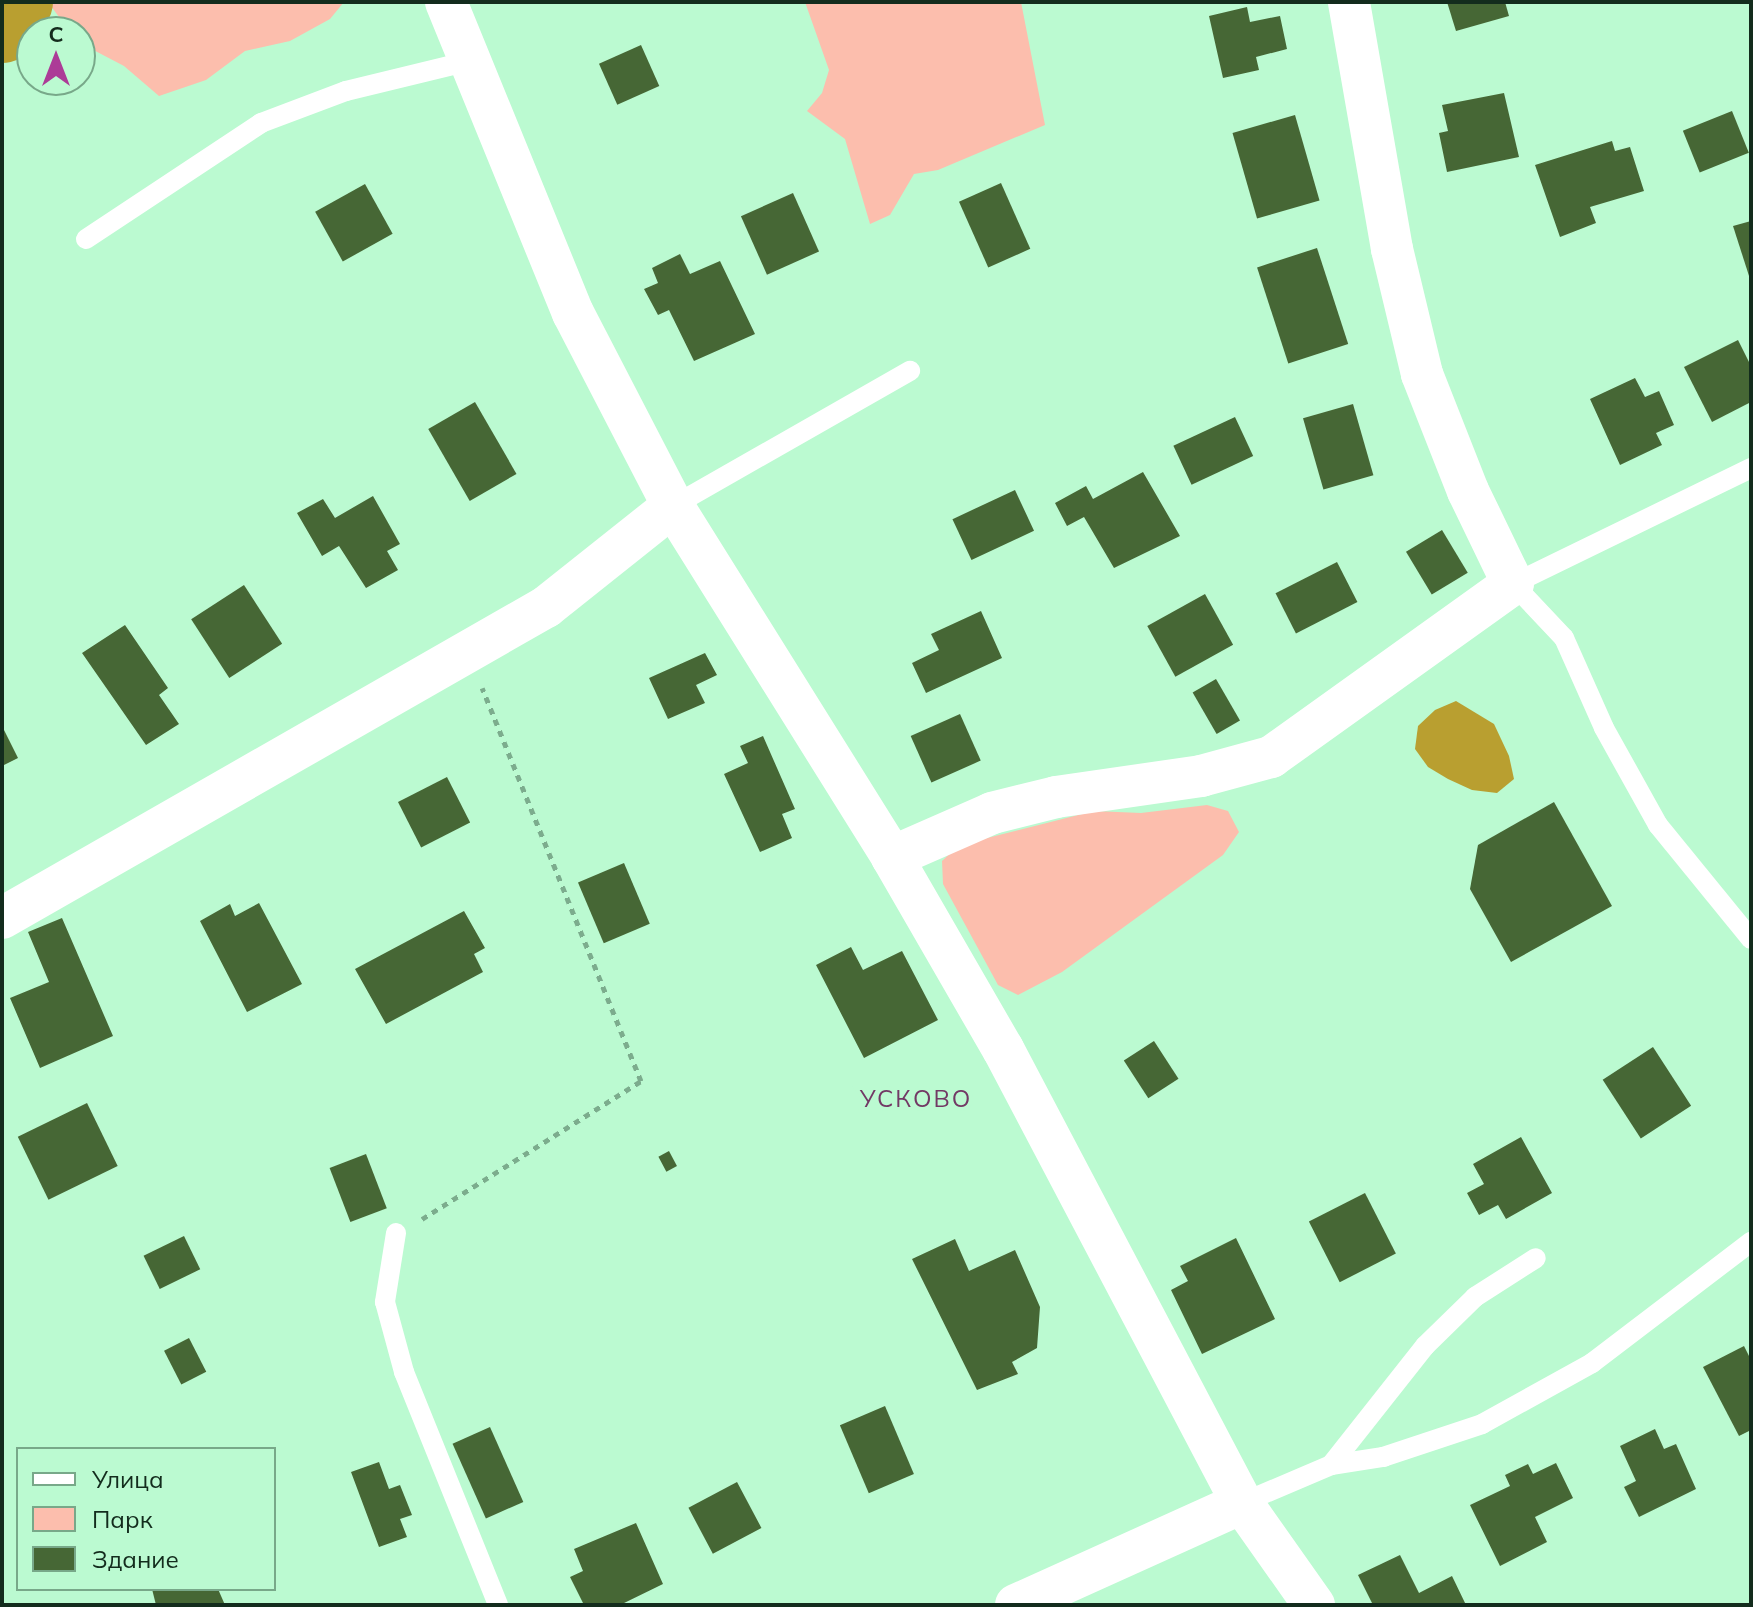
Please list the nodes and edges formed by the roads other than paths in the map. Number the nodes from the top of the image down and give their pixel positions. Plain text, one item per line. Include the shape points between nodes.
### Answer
1 (446, 2) edge
2 (1349, 2) edge
3 (469, 61) junction
4 (86, 239) dead end
5 (910, 371) dead end
6 (1751, 468) edge
7 (673, 506) junction
8 (1513, 584) junction
9 (892, 857) junction
10 (2, 918) edge
11 (1751, 939) edge
12 (396, 1233) road end
13 (1749, 1245) edge
14 (1536, 1258) dead end
15 (1331, 1465) junction
16 (1242, 1503) junction
17 (498, 1605) edge
18 (1016, 1605) edge
19 (1314, 1605) edge

1 - 3 street
2 - 8 street via 1392,249 1422,374 1468,491
3 - 4 lane via 346,91 261,123
3 - 7 street via 573,313
5 - 7 lane
6 - 8 lane
7 - 9 street
7 - 10 street via 546,607
8 - 9 street via 1271,757 1234,770 992,813
8 - 11 lane via 1564,638 1604,728 1658,825
9 - 16 street via 1003,1049
12 - 17 lane via 387,1264 389,1316 404,1372
13 - 15 lane via 1592,1363 1482,1424 1383,1457
14 - 15 lane via 1475,1297 1425,1346
15 - 16 lane
16 - 18 street
16 - 19 street

